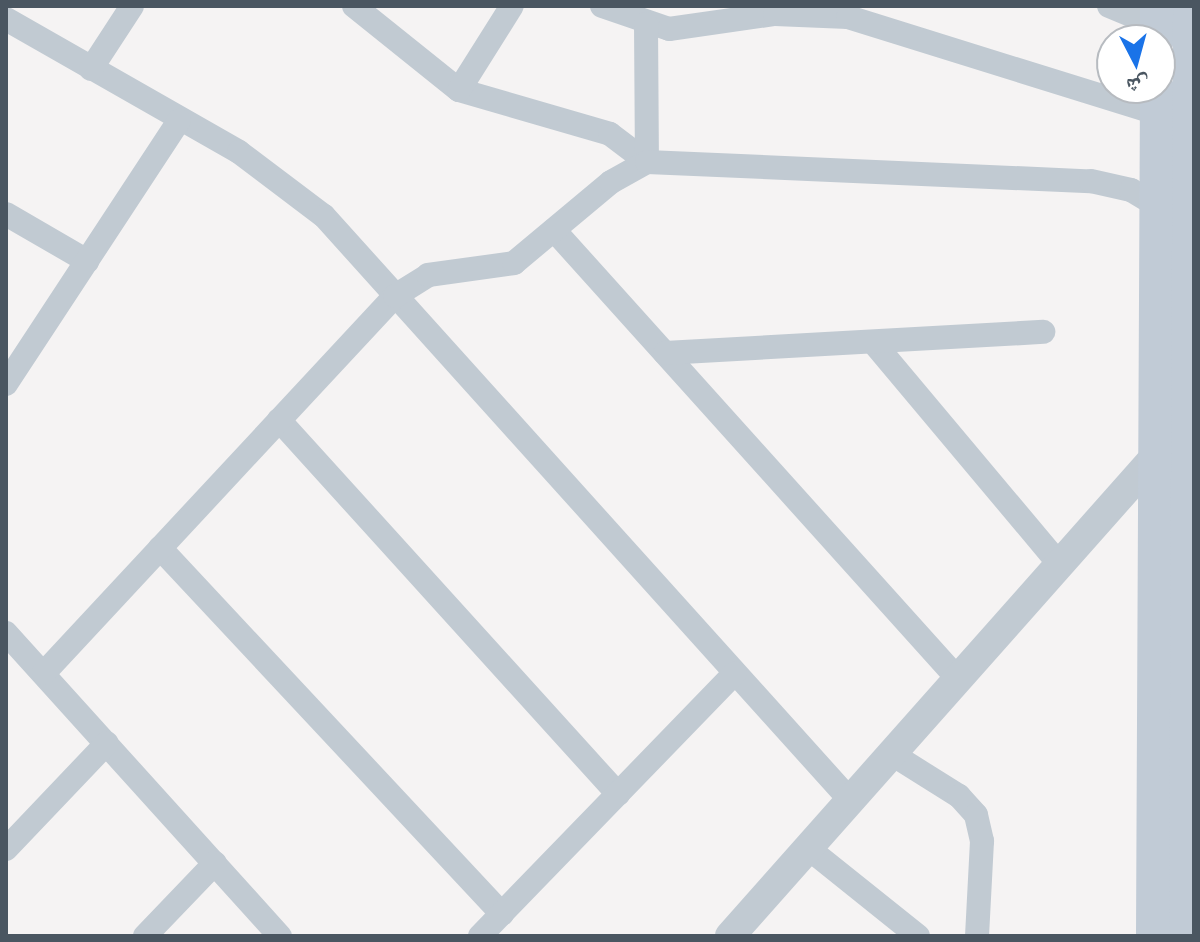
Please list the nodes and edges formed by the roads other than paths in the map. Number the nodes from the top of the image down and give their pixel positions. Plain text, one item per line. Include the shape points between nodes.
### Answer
1 (132, 6) edge
2 (354, 6) edge
3 (512, 6) edge
4 (602, 6) edge
5 (1109, 6) edge
6 (1190, 6) edge
7 (6, 19) edge
8 (646, 24) junction
9 (1157, 24) edge
10 (91, 69) junction
11 (1096, 85) edge
12 (459, 90) junction
13 (1156, 104) edge
14 (179, 121) junction
15 (647, 162) junction
16 (1156, 205) junction
17 (6, 214) edge
18 (554, 230) junction
19 (87, 261) junction
20 (395, 296) junction
21 (1043, 332) dead end
22 (873, 342) junction
23 (665, 353) junction
24 (6, 384) edge
25 (279, 420) junction
26 (1153, 459) junction
27 (160, 548) junction
28 (1192, 560) edge
29 (1060, 565) junction
30 (6, 633) edge
31 (44, 673) junction
32 (735, 673) junction
33 (958, 679) junction
34 (107, 743) junction
35 (892, 754) junction
36 (618, 794) junction
37 (850, 800) junction
38 (808, 848) junction
39 (6, 849) edge
40 (215, 863) junction
41 (502, 914) junction
42 (145, 936) edge
43 (280, 936) edge
44 (480, 936) edge
45 (730, 936) edge
46 (918, 936) edge
47 (977, 936) edge
48 (1153, 936) edge
49 (1186, 936) edge

1 - 10 street
2 - 12 street
3 - 12 street
4 - 8 street
5 - 9 street
6 - 28 main road
7 - 10 street
8 - 11 street via 694,30 775,14 848,17
8 - 15 street
10 - 14 street
12 - 15 street via 610,134
13 - 16 main road
14 - 19 street
14 - 20 street via 297,193
15 - 16 street via 1091,181 1131,190
15 - 18 street via 611,182
16 - 26 main road
17 - 19 street
18 - 20 street via 514,263 428,275
18 - 23 street
19 - 24 street
20 - 25 street
20 - 32 street
21 - 22 street
22 - 23 street
22 - 29 street
23 - 33 street
25 - 27 street
25 - 36 street
26 - 29 street
26 - 48 main road
27 - 31 street
27 - 41 street
28 - 49 main road
29 - 33 street
30 - 31 street
31 - 34 street
32 - 36 street
32 - 37 street
33 - 35 street
34 - 39 street
34 - 40 street
35 - 37 street
35 - 47 street via 959,796 976,815 982,841
36 - 41 street
37 - 38 street
38 - 45 street
38 - 46 street
40 - 42 street
40 - 43 street
41 - 44 street

